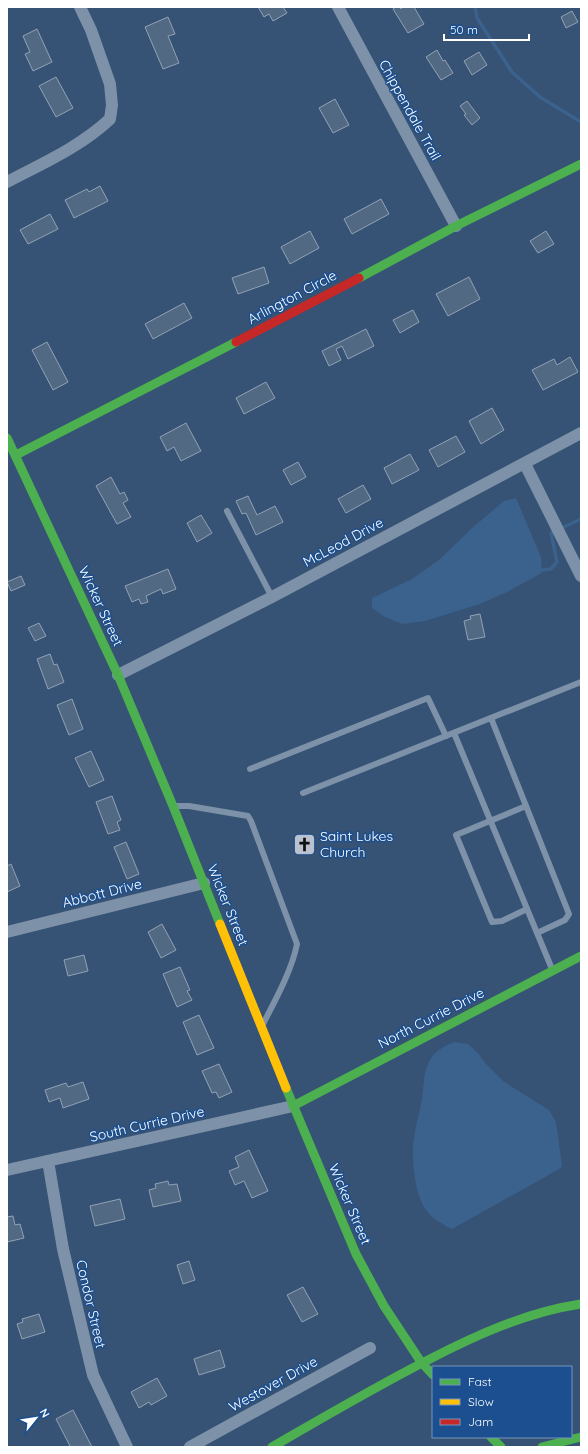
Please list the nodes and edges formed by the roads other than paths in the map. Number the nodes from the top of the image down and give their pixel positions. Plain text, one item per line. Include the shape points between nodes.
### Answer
1 (80, 7) edge
2 (338, 7) edge
3 (581, 164) edge
4 (7, 182) edge
5 (456, 226) junction
6 (581, 433) edge
7 (7, 438) edge
8 (16, 455) junction
9 (525, 464) junction
10 (227, 510) dead end
11 (581, 576) edge
12 (272, 596) junction
13 (118, 675) junction
14 (581, 682) edge
15 (491, 718) junction
16 (454, 733) junction
17 (446, 736) junction
18 (250, 769) dead end
19 (303, 793) dead end
20 (173, 806) junction
21 (526, 806) junction
22 (490, 821) junction
23 (204, 883) junction
24 (527, 909) junction
25 (7, 932) edge
26 (537, 933) junction
27 (581, 956) edge
28 (552, 971) junction
29 (261, 1027) junction
30 (293, 1106) junction
31 (48, 1161) junction
32 (7, 1170) edge
33 (581, 1304) edge
34 (370, 1348) dead end
35 (421, 1362) junction
36 (432, 1374) edge
37 (581, 1437) edge
38 (492, 1438) edge
39 (127, 1447) edge
40 (190, 1447) edge
41 (272, 1447) edge
42 (501, 1447) edge
43 (542, 1447) edge

1 - 4 street via 110,84 110,119 68,151
2 - 5 street, Chippendale Trail
3 - 5 main road, Arlington Circle
5 - 8 main road, Arlington Circle via 276,322
6 - 9 street, McLeod Drive
7 - 8 main road, Wicker Street
8 - 13 main road, Wicker Street
9 - 11 street
9 - 12 street, McLeod Drive
10 - 12 lane
12 - 13 street, McLeod Drive
13 - 20 main road, Wicker Street
14 - 15 lane
15 - 16 lane
15 - 21 lane
16 - 17 lane
16 - 22 lane
17 - 18 lane via 428,698
17 - 19 lane
20 - 23 main road, Wicker Street
20 - 29 lane via 189,806 248,816 251,821 298,944 273,1005
21 - 22 lane
21 - 26 lane via 569,914 565,920
22 - 24 lane
22 - 24 lane via 456,835 492,922 502,921
23 - 25 street, Abbott Drive
23 - 29 main road, Wicker Street
24 - 26 lane
26 - 28 lane
27 - 28 main road, North Currie Drive
28 - 30 main road, North Currie Drive
29 - 30 main road, Wicker Street
30 - 31 street, South Currie Drive
30 - 35 main road, Wicker Street via 356,1254 384,1306
31 - 32 street, South Currie Drive
31 - 39 street, Condor Street via 63,1249 93,1375
33 - 35 main road via 566,1305 501,1325
34 - 40 street, Westover Drive
35 - 36 main road, Wicker Street
35 - 41 main road
37 - 43 main road
38 - 42 main road

